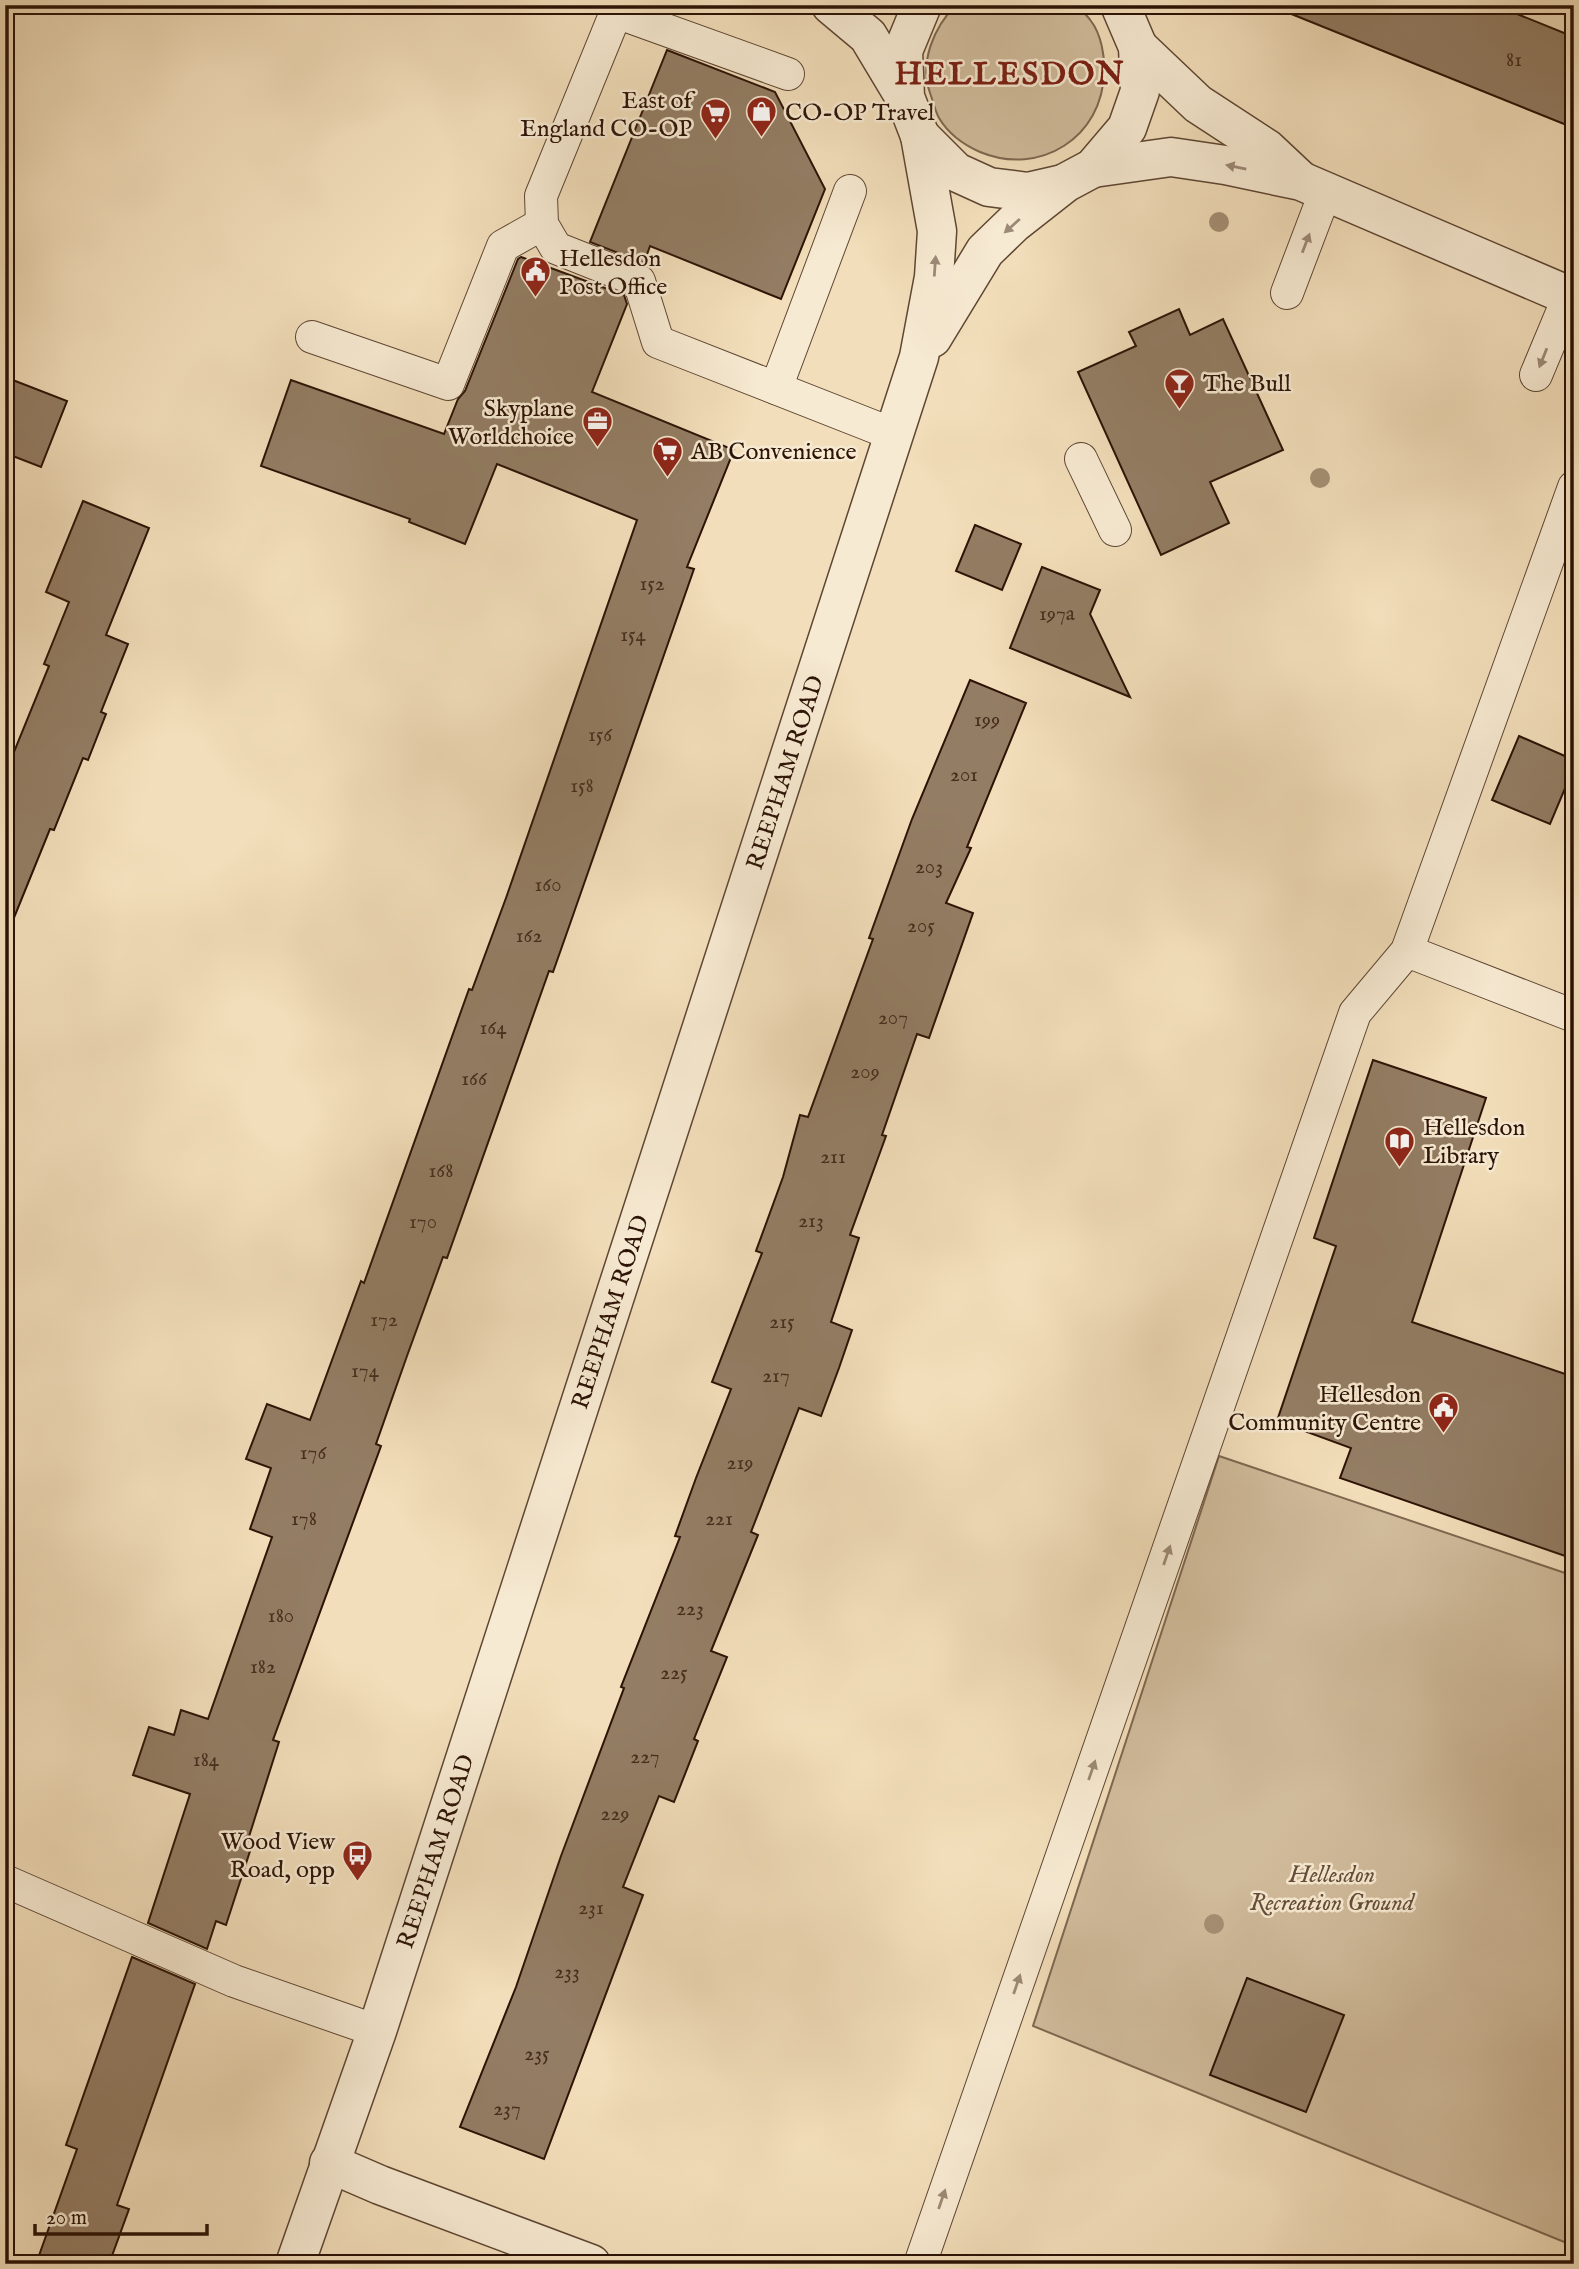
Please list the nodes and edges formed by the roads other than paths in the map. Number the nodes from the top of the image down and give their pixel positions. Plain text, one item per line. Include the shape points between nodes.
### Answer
1 (831, 5) edge
2 (922, 5) edge
3 (1120, 5) edge
4 (618, 8) edge
5 (1138, 47) junction
6 (788, 74) dead end
7 (905, 97) junction
8 (920, 136) junction
9 (1079, 176) junction
10 (1313, 187) junction
11 (850, 191) dead end
12 (542, 224) junction
13 (1287, 293) dead end
14 (1571, 297) edge
15 (312, 337) dead end
16 (919, 357) junction
17 (1536, 375) dead end
18 (776, 388) junction
19 (895, 435) junction
20 (1081, 459) dead end
21 (1574, 487) edge
22 (1115, 530) dead end
23 (1407, 951) junction
24 (1574, 1016) edge
25 (5, 1881) edge
26 (377, 2031) junction
27 (330, 2163) junction
28 (295, 2264) edge
29 (591, 2264) edge
30 (920, 2264) edge

1 - 7 street via 868,37
2 - 7 street, REEPHAM ROAD via 903,51
3 - 5 street, REEPHAM ROAD
4 - 6 lane
4 - 12 lane via 541,196
5 - 9 street, REEPHAM ROAD via 1140,91 1127,128
5 - 10 street via 1198,104 1267,149
7 - 8 street, REEPHAM ROAD
8 - 9 street, REEPHAM ROAD via 956,172 989,187 1028,192
16 -> 8 street, REEPHAM ROAD via 934,277 937,231
10 -> 9 street via 1226,165 1171,157
9 -> 16 street, REEPHAM ROAD via 1014,223 985,251
13 -> 10 lane
10 - 14 street
11 - 18 lane
12 - 15 lane via 503,246 448,384
12 - 18 lane via 556,248 639,281 658,341
14 -> 17 lane
16 - 19 street, REEPHAM ROAD
18 - 19 lane
19 - 26 street, REEPHAM ROAD
20 - 22 lane
21 - 23 lane
23 - 24 lane
30 -> 23 lane via 1355,1013
25 - 26 lane via 234,1981
26 - 27 street, REEPHAM ROAD
27 - 28 street, REEPHAM ROAD
27 - 29 street

